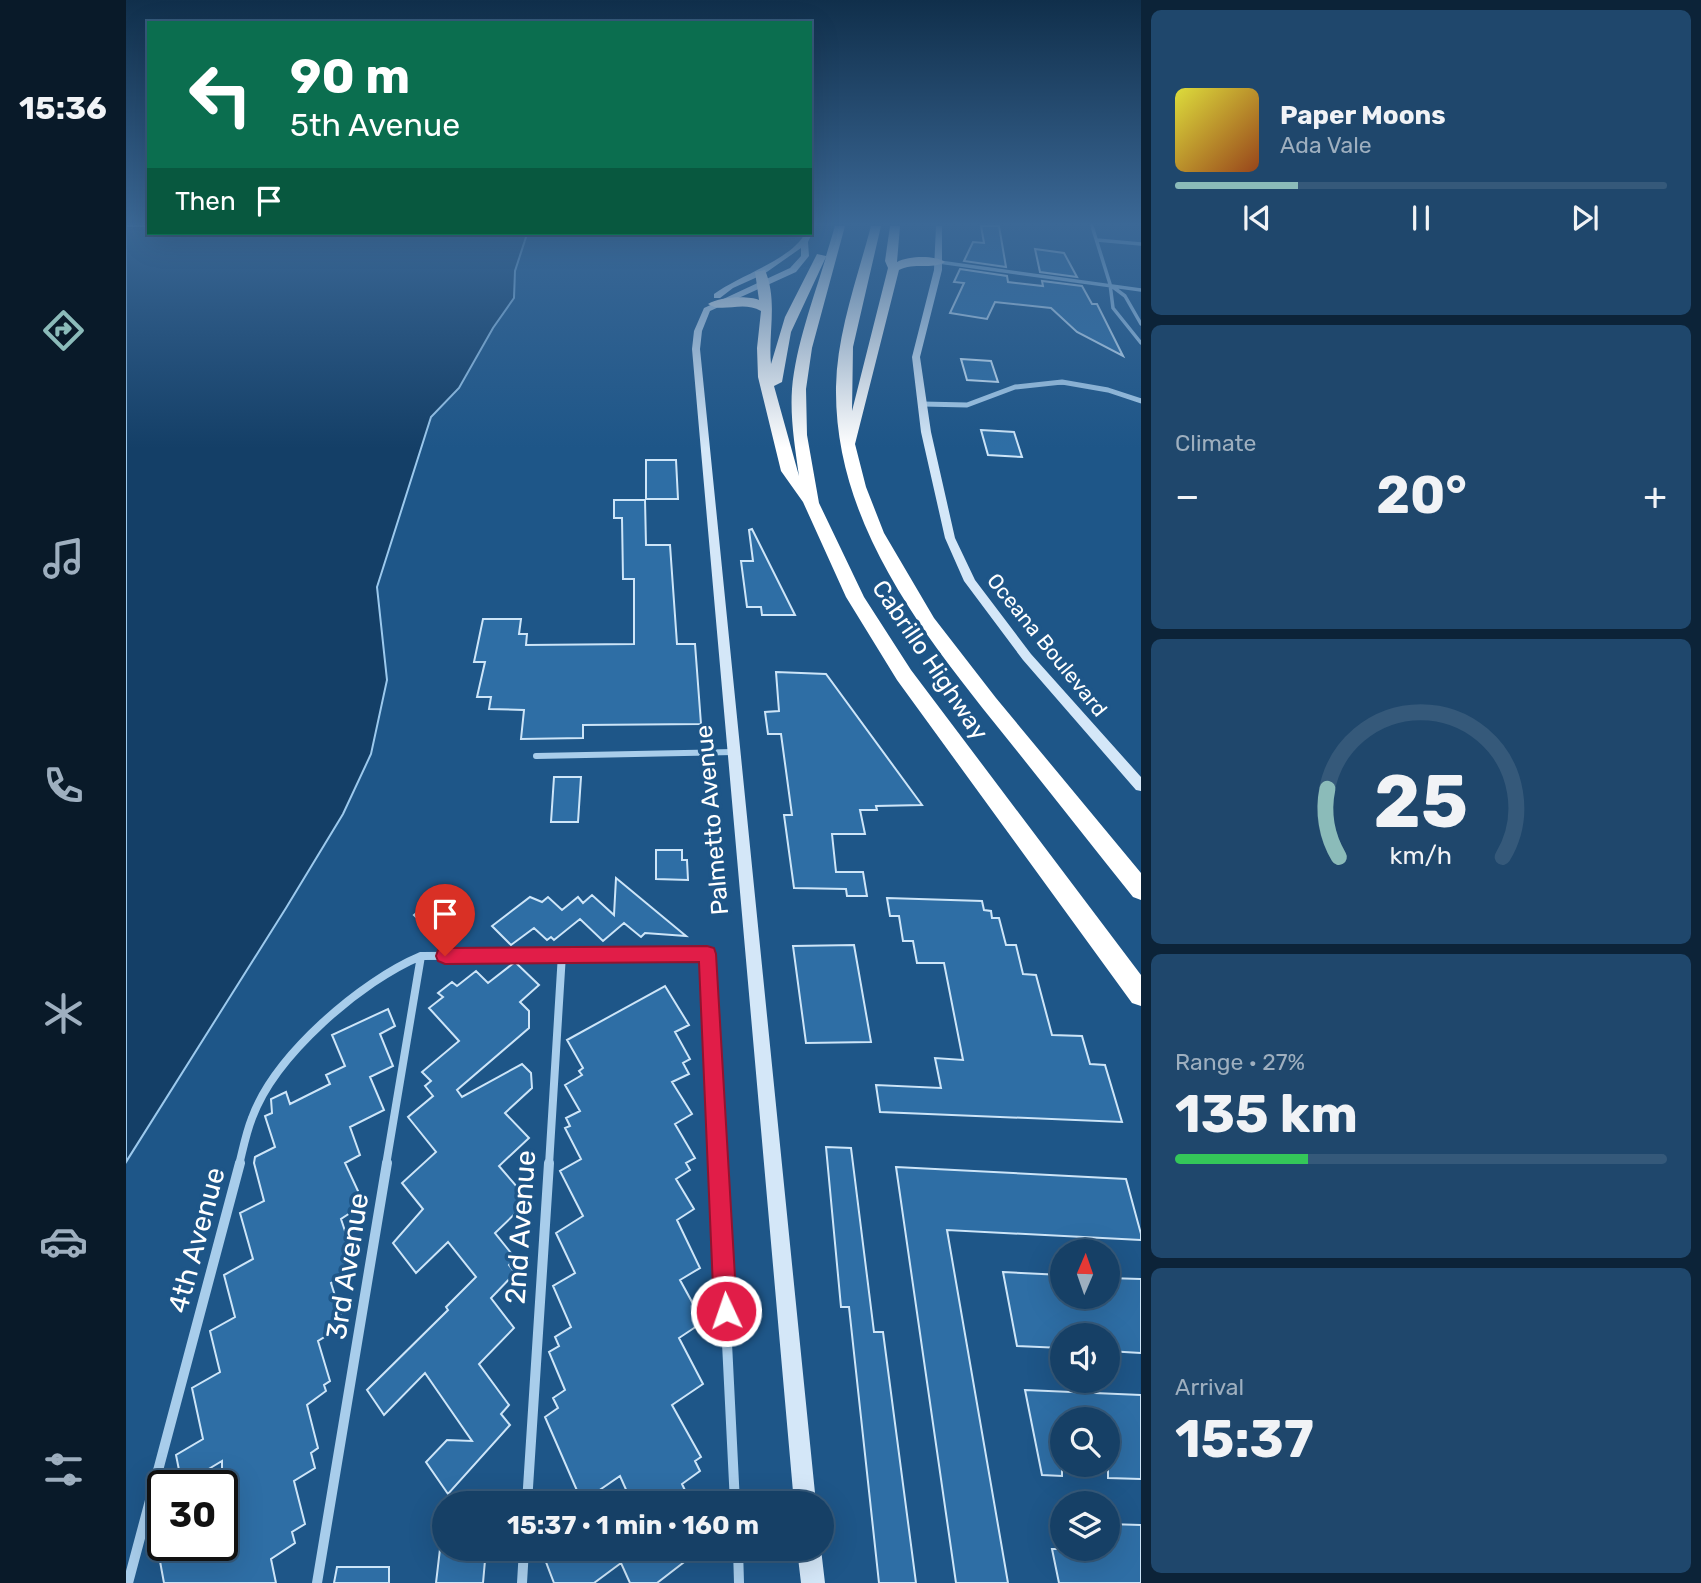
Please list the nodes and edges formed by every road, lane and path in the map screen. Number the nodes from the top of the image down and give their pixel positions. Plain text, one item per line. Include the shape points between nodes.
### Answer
1 (722, 300) edge
2 (765, 300) edge
3 (799, 300) edge
4 (819, 300) edge
5 (860, 300) edge
6 (886, 300) edge
7 (930, 300) edge
8 (1111, 300) edge
9 (1127, 300) edge
10 (714, 304) junction
11 (767, 310) junction
12 (1141, 324) edge
13 (1141, 343) edge
14 (1141, 401) edge
15 (923, 404) junction
16 (781, 444) junction
17 (849, 450) junction
18 (811, 503) junction
19 (734, 752) junction
20 (536, 756) dead end
21 (1141, 786) edge
22 (1141, 890) edge
23 (562, 954) junction
24 (421, 956) junction
25 (1141, 995) edge
26 (528, 1491) edge
27 (734, 1491) edge
28 (804, 1491) edge
29 (523, 1561) edge
30 (738, 1561) edge
31 (810, 1561) edge
32 (128, 1583) edge
33 (317, 1583) edge
34 (522, 1583) edge
35 (739, 1583) edge
36 (813, 1583) edge

1 - 10 street
2 - 11 highway
3 - 16 highway via 779,349 774,399
4 - 18 highway, Cabrillo Highway via 799,388 802,452
5 - 17 highway, Cabrillo Highway via 844,372
6 - 17 highway
7 - 15 street, Oceana Boulevard via 916,357
8 - 13 street via 1121,322
9 - 12 street
10 - 11 highway via 752,301
10 - 19 street, Palmetto Avenue via 702,320 696,349
11 - 16 highway via 765,377
14 - 15 street via 1062,382 1015,387 967,405
15 - 21 street, Oceana Boulevard via 940,501 950,538 970,581 1027,657
16 - 18 highway via 788,471
17 - 22 highway, Cabrillo Highway via 875,526 925,618
18 - 25 highway, Cabrillo Highway via 855,597 904,675
19 - 20 street
19 - 28 street, Palmetto Avenue
23 - 24 street, 4th Avenue
23 - 26 street, 2nd Avenue
23 - 27 street, 4th Avenue via 707,954
24 - 32 street, 4th Avenue via 398,963 364,985 270,1082 252,1116
24 - 33 street, 3rd Avenue
29 - 34 street
30 - 35 street
31 - 36 street

